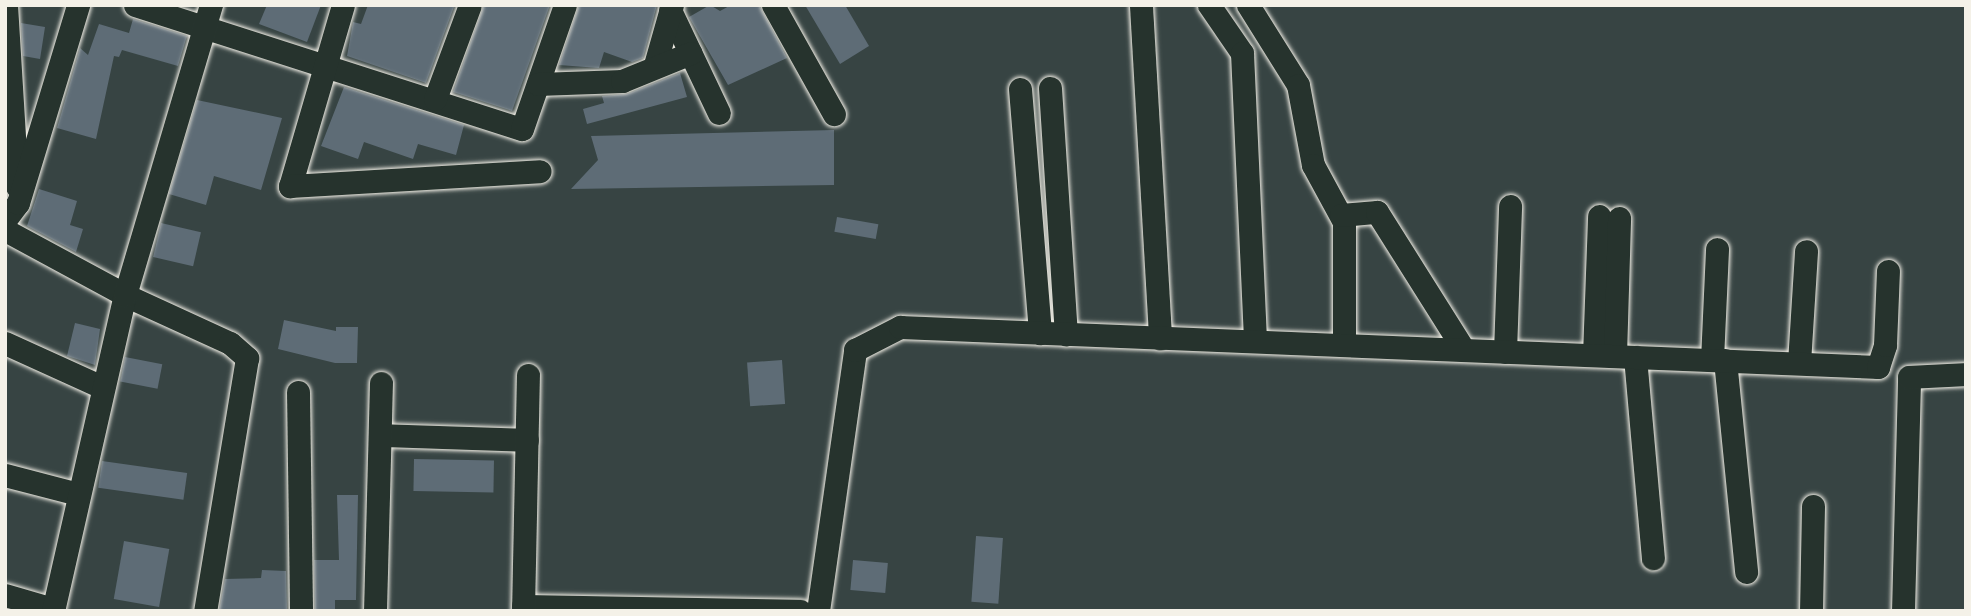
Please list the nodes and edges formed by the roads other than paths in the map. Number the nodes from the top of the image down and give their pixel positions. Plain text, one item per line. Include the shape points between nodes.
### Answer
1 (6, 5) edge
2 (78, 5) edge
3 (135, 5) edge
4 (343, 5) edge
5 (470, 5) edge
6 (565, 5) edge
7 (1209, 5) edge
8 (1248, 5) edge
9 (776, 6) edge
10 (1141, 6) edge
11 (671, 8) edge
12 (208, 15) edge
13 (691, 53) junction
14 (323, 62) junction
15 (655, 65) junction
16 (538, 84) junction
17 (1050, 88) dead end
18 (1020, 89) dead end
19 (435, 99) junction
20 (719, 113) dead end
21 (834, 114) dead end
22 (540, 171) dead end
23 (1510, 206) dead end
24 (12, 212) edge
25 (1341, 215) junction
26 (1609, 217) dead end
27 (5, 230) edge
28 (1717, 249) dead end
29 (1806, 251) dead end
30 (1888, 271) dead end
31 (125, 295) junction
32 (1040, 333) junction
33 (1066, 334) junction
34 (1160, 338) junction
35 (1255, 341) junction
36 (1344, 345) junction
37 (6, 346) edge
38 (1464, 350) junction
39 (1505, 352) junction
40 (1615, 356) junction
41 (1719, 360) junction
42 (1799, 363) junction
43 (1966, 374) edge
44 (528, 375) dead end
45 (381, 383) dead end
46 (102, 387) junction
47 (298, 392) dead end
48 (380, 435) junction
49 (527, 440) junction
50 (5, 475) edge
51 (78, 494) junction
52 (1813, 506) dead end
53 (1653, 558) dead end
54 (1746, 572) dead end
55 (5, 595) edge
56 (523, 608) edge
57 (53, 610) edge
58 (205, 611) edge
59 (301, 611) edge
60 (375, 611) edge
61 (800, 611) edge
62 (818, 611) edge
63 (1811, 611) edge
64 (1903, 611) edge

1 - 24 street
2 - 24 street
3 - 12 street
4 - 14 street
5 - 19 street
6 - 16 street
7 - 35 street via 1242,53
8 - 25 street via 1298,85 1312,165
9 - 21 street
10 - 34 street
11 - 13 street
11 - 15 street
12 - 14 street
12 - 31 street
13 - 15 street
13 - 20 street
14 - 19 street
14 - 22 street via 290,186
15 - 16 street via 622,81
16 - 19 street via 522,128
17 - 33 street
18 - 32 street
23 - 39 street
25 - 36 street via 1345,222
25 - 38 street via 1377,212
26 - 40 street
27 - 31 street
28 - 41 street
29 - 42 street
30 - 42 street via 1885,345 1878,367
31 - 46 street
31 - 58 street via 230,343 247,358
32 - 33 street
32 - 62 street via 900,327 855,350
33 - 34 street
34 - 35 street
35 - 36 street
36 - 38 street
37 - 46 street
38 - 39 street
39 - 40 street
40 - 41 street
40 - 53 street
41 - 42 street
41 - 54 street
43 - 64 street via 1909,377
44 - 49 street
45 - 48 street
46 - 51 street
47 - 59 street
48 - 49 street
48 - 60 street
49 - 56 street
50 - 51 street
51 - 57 street
52 - 63 street
55 - 57 street
56 - 61 street

